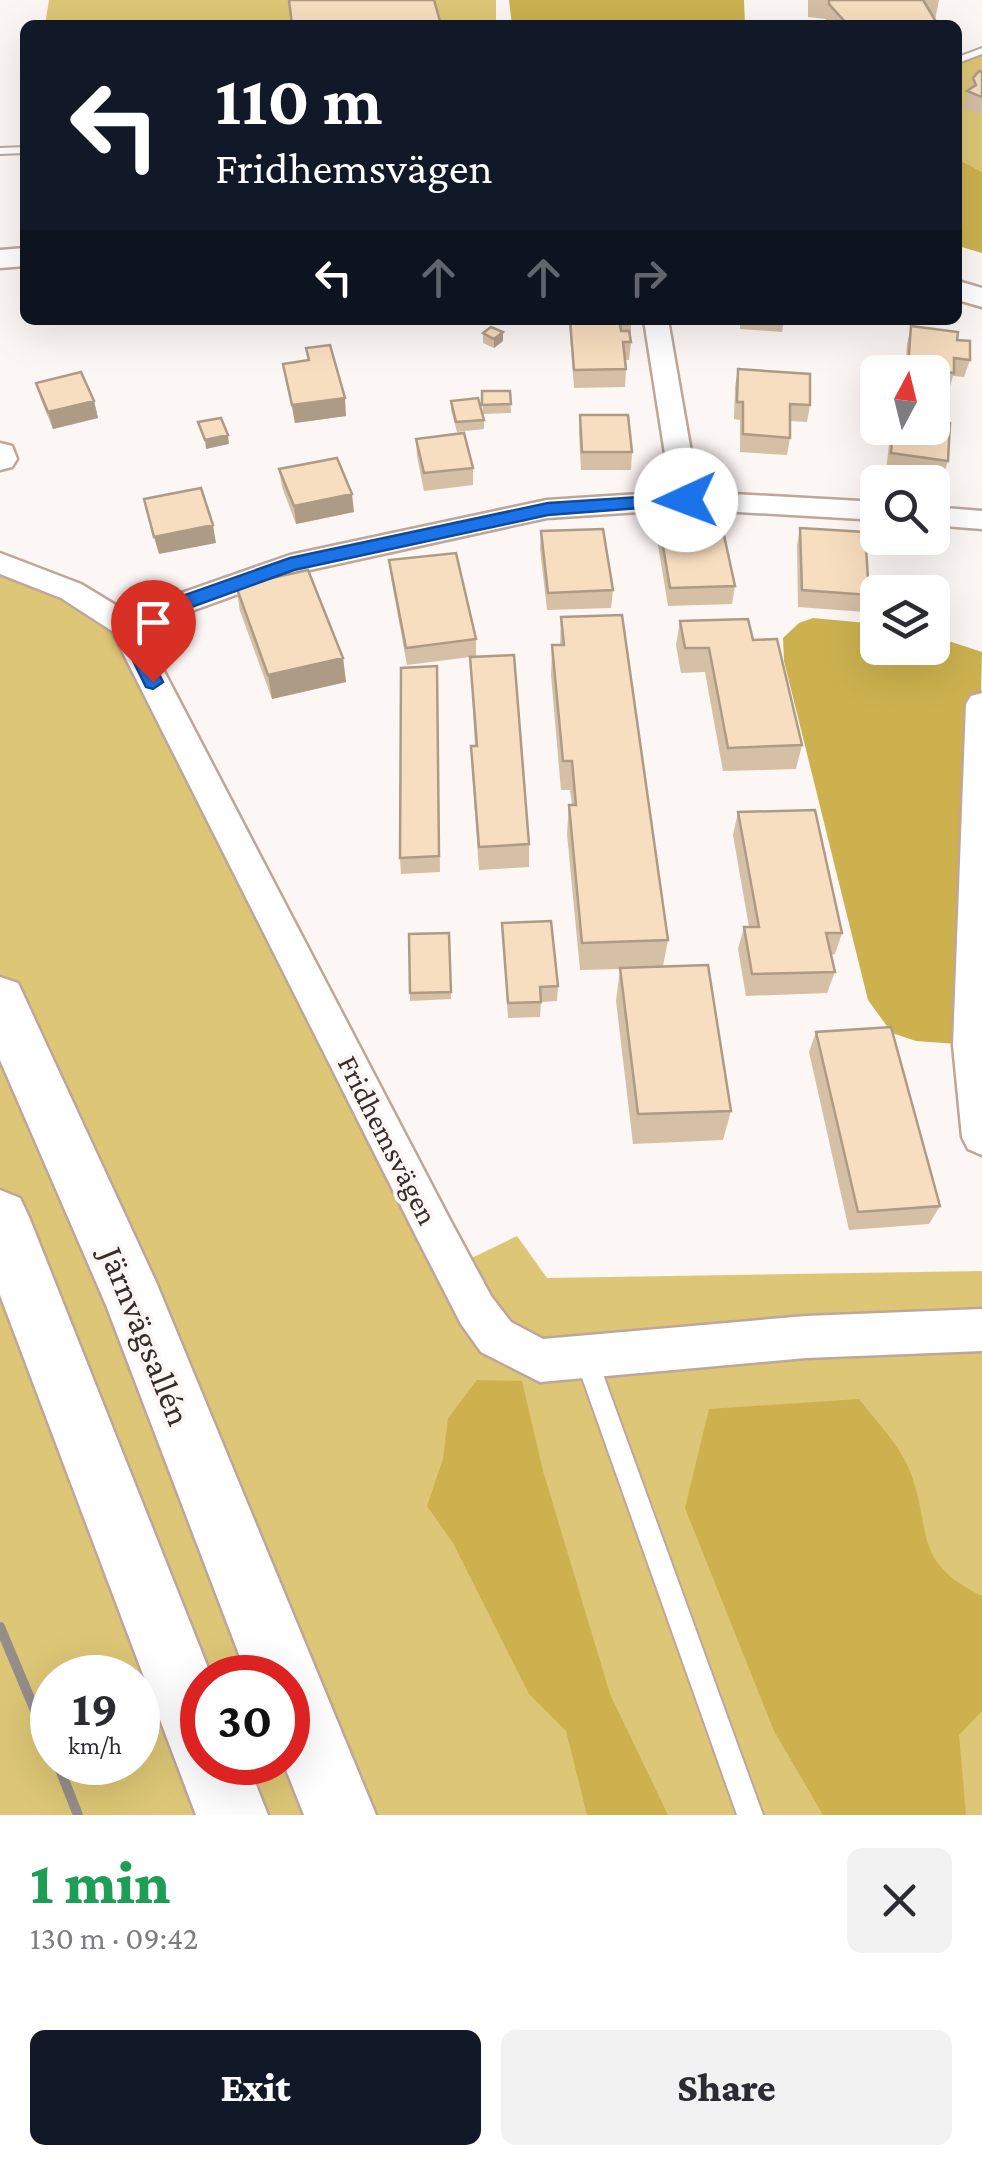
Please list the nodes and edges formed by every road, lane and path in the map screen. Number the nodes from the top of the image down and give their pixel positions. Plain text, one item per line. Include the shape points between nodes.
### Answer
1 (657, 325) edge
2 (686, 500) junction
3 (860, 511) edge
4 (950, 517) edge
5 (982, 520) edge
6 (0, 563) edge
7 (124, 624) junction
8 (982, 704) edge
9 (0, 999) edge
10 (982, 1137) edge
11 (0, 1217) edge
12 (982, 1330) edge
13 (585, 1355) junction
14 (273, 1655) edge
15 (180, 1684) edge
16 (310, 1742) edge
17 (220, 1785) edge
18 (232, 1815) edge
19 (340, 1815) edge
20 (750, 1815) edge

1 - 2 street
2 - 3 street
2 - 7 street via 548,509 360,547 290,564
4 - 5 street
6 - 7 street via 71,591
7 - 13 street, Fridhemsvägen via 476,1310 496,1337 540,1361
8 - 10 street via 972,1046
9 - 14 main road, Järnvägsallén via 135,1303
11 - 15 main road
12 - 13 street, Fridhemsvägen
13 - 20 lane
16 - 19 main road
17 - 18 main road

